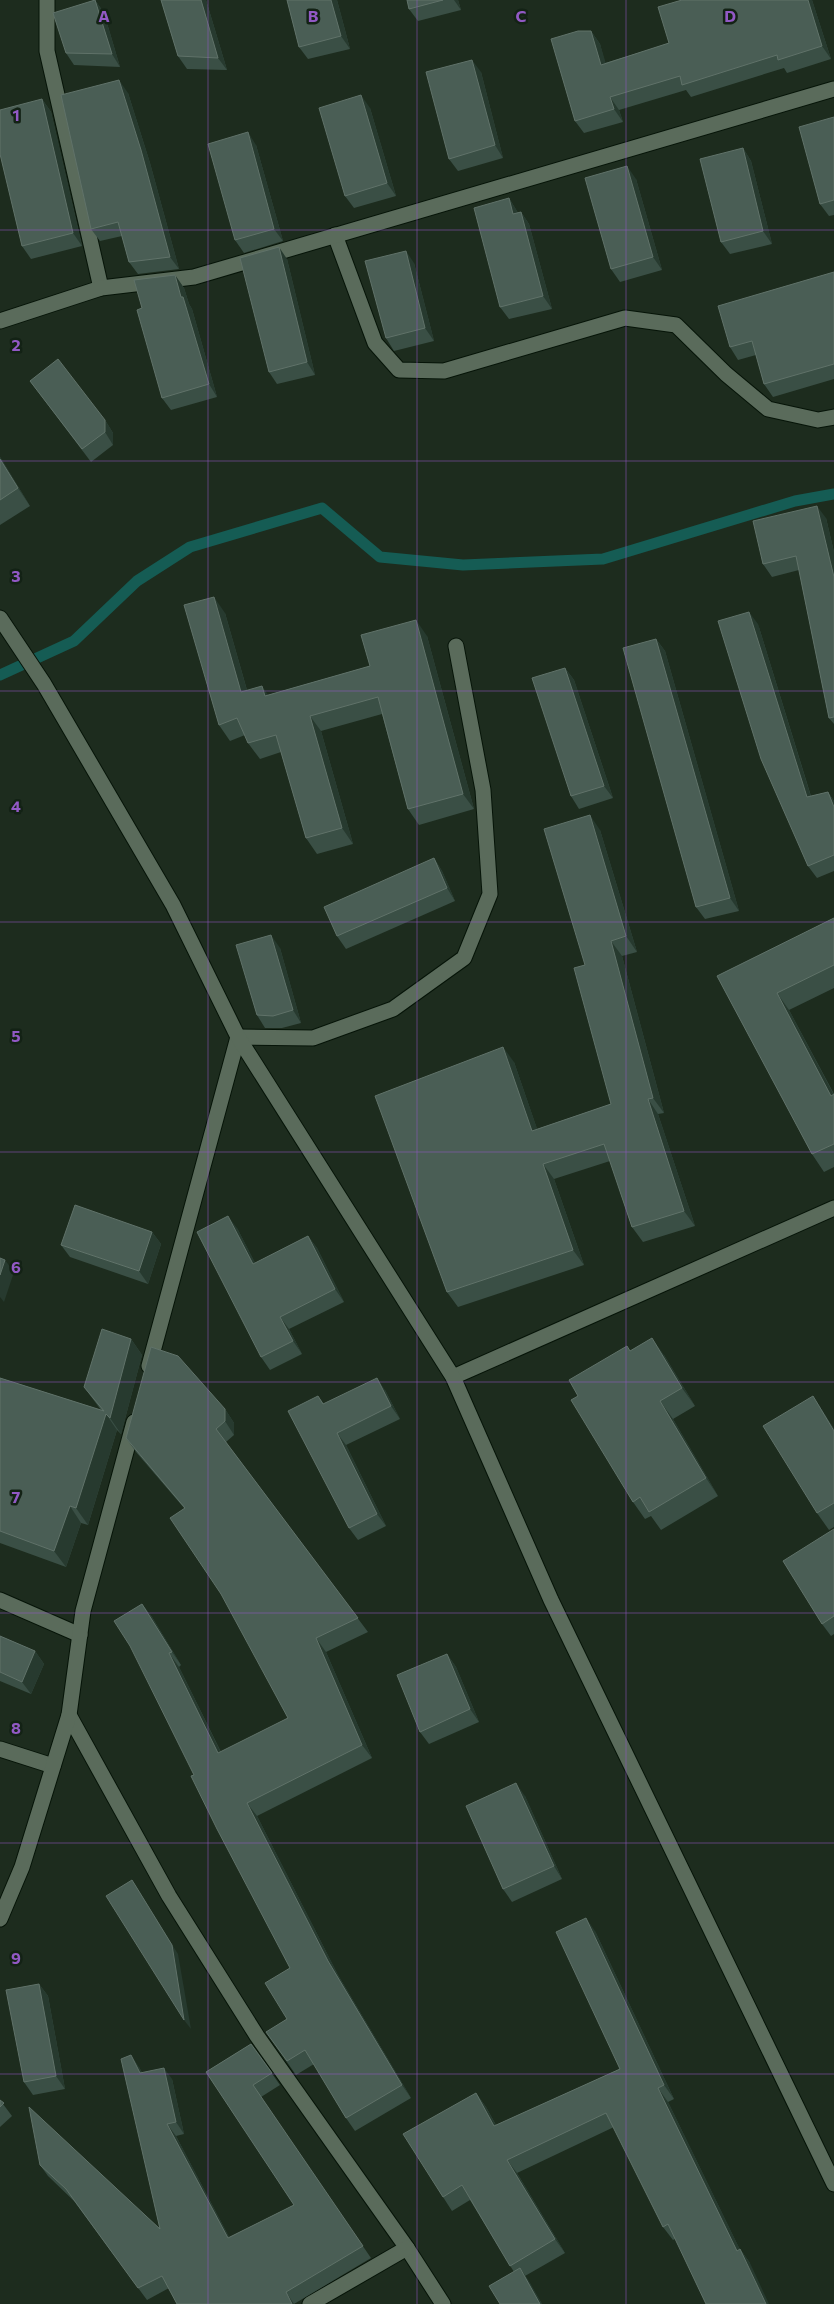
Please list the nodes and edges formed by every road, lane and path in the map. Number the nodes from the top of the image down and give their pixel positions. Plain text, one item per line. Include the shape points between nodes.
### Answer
1 (47, 0) edge
2 (834, 89) edge
3 (335, 235) junction
4 (101, 288) junction
5 (0, 321) edge
6 (834, 417) edge
7 (0, 618) edge
8 (456, 646) dead end
9 (238, 1036) junction
10 (834, 1208) edge
11 (453, 1377) junction
12 (146, 1379) edge
13 (138, 1408) edge
14 (0, 1600) edge
15 (80, 1636) junction
16 (68, 1715) junction
17 (0, 1749) edge
18 (53, 1766) junction
19 (0, 1919) edge
20 (834, 2184) edge
21 (407, 2248) junction
22 (310, 2304) edge
23 (443, 2304) edge

1 - 4 street via 47,51
2 - 3 street
3 - 4 street via 194,277
3 - 6 street via 375,343 398,370 444,371 625,318 676,325 768,409 818,420
4 - 5 street
7 - 9 street via 44,684 173,905
8 - 9 street via 483,790 490,894 464,958 393,1009 313,1038
9 - 11 street
9 - 12 street
10 - 11 street
11 - 20 street via 551,1600
13 - 15 street via 83,1612
14 - 15 street
15 - 16 street
16 - 18 street
16 - 21 street via 169,1896 252,2027
17 - 18 street
18 - 19 street via 22,1867
21 - 22 street
21 - 23 street

